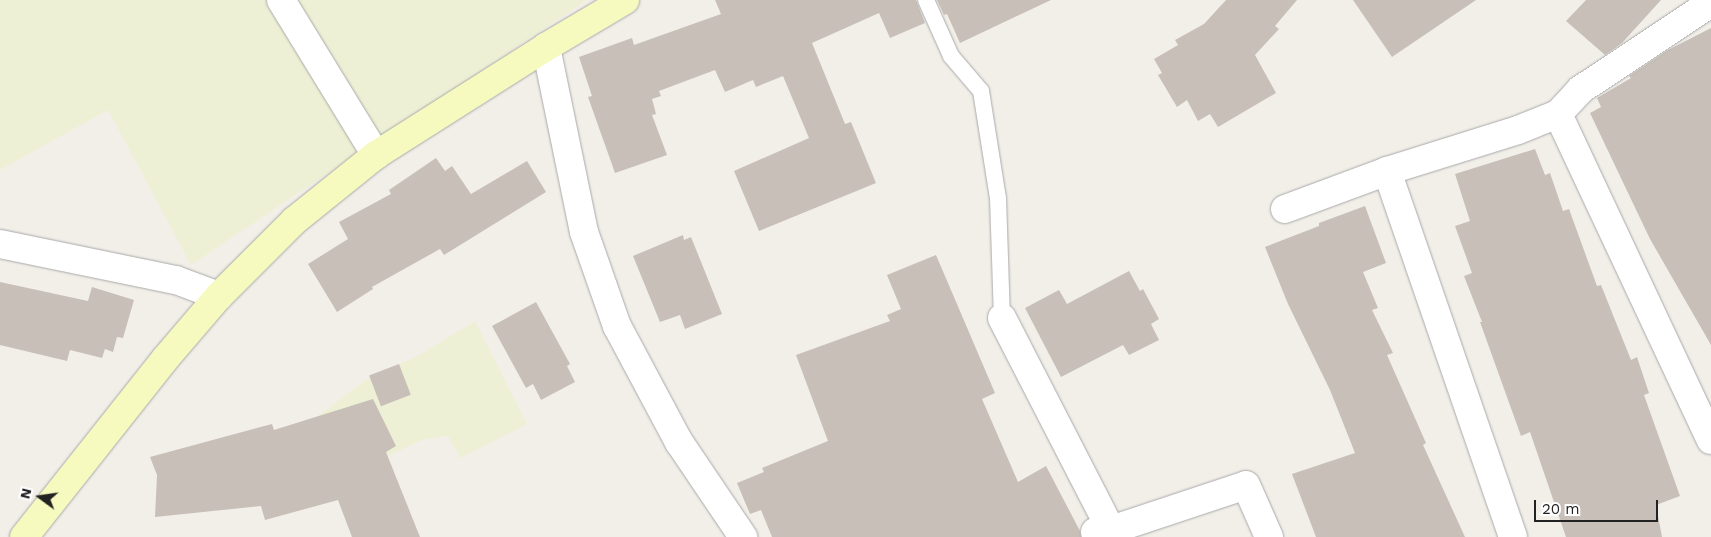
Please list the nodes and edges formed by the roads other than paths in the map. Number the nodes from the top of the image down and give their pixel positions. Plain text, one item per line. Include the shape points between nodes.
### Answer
1 (281, 0) edge
2 (625, 0) edge
3 (926, 0) edge
4 (1711, 3) edge
5 (546, 47) junction
6 (1558, 114) junction
7 (376, 155) junction
8 (1387, 171) junction
9 (1285, 209) dead end
10 (0, 244) edge
11 (219, 296) junction
12 (1002, 318) joint
13 (1711, 440) edge
14 (1095, 534) edge
15 (24, 537) edge
16 (743, 537) edge
17 (1269, 537) edge
18 (1513, 537) edge

1 - 7 street
2 - 5 street
3 - 12 lane via 951,56 981,91 998,198
4 - 6 street via 1580,90
5 - 7 street
5 - 16 street via 584,232 617,326 679,442
6 - 8 street via 1518,130
6 - 13 street
7 - 11 street via 294,221
8 - 9 street
8 - 18 street
10 - 11 street via 176,280
11 - 15 street
12 - 14 street
14 - 17 street via 1246,485

